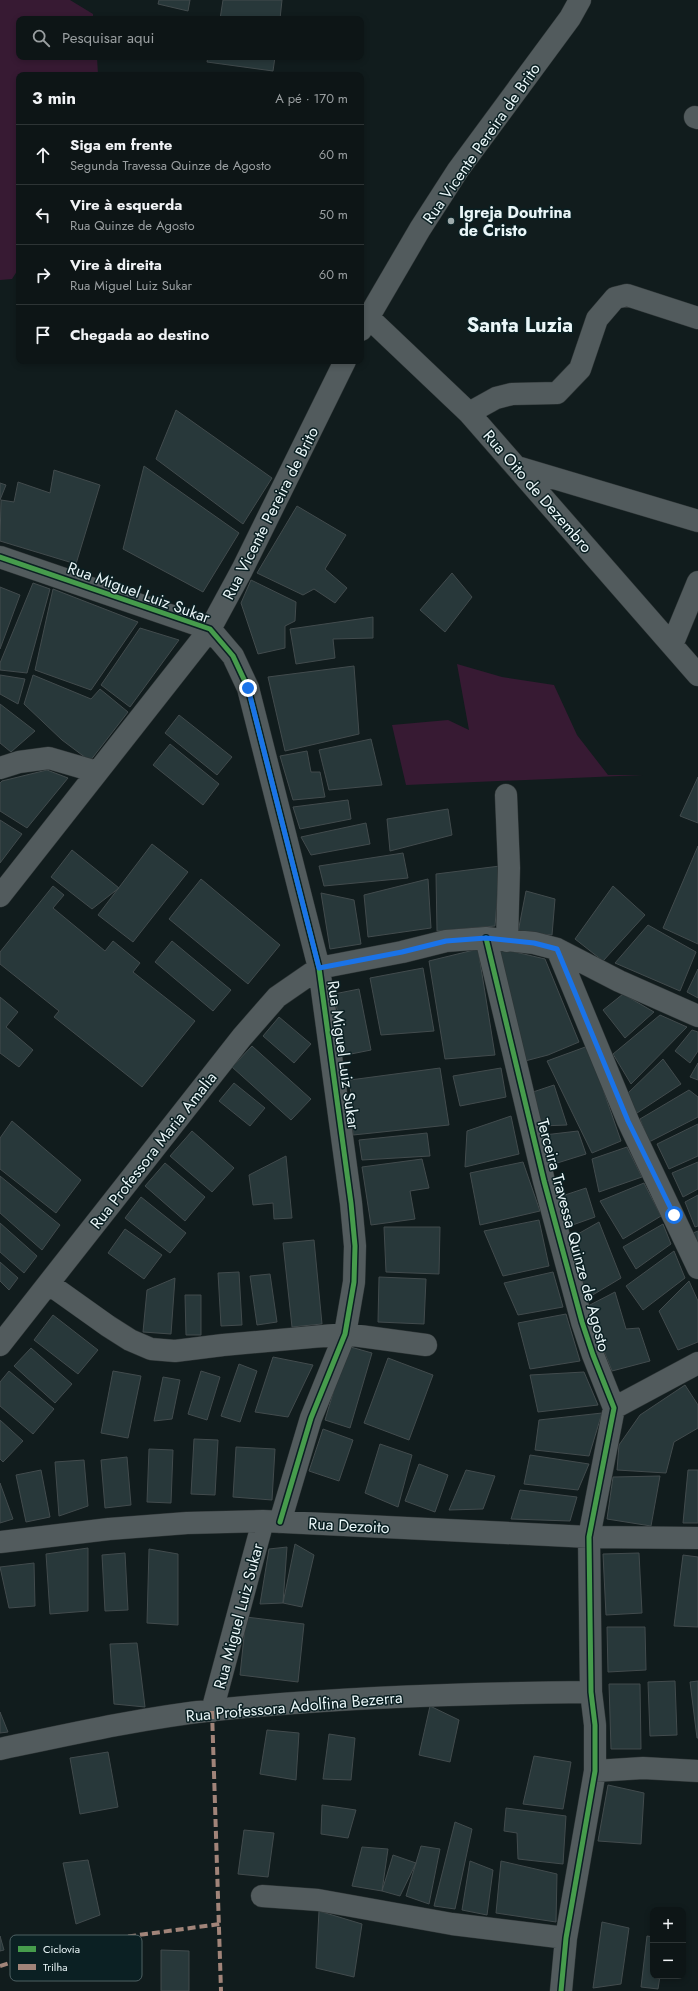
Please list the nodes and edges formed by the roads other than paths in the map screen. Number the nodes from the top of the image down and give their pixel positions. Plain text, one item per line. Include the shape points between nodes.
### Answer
1 (580, 0) edge
2 (698, 318) edge
3 (364, 323) edge
4 (345, 364) edge
5 (469, 413) junction
6 (517, 467) junction
7 (698, 521) edge
8 (0, 557) edge
9 (698, 582) edge
10 (210, 629) junction
11 (672, 645) junction
12 (698, 675) edge
13 (0, 768) edge
14 (97, 772) junction
15 (506, 795) dead end
16 (0, 896) edge
17 (496, 940) junction
18 (557, 949) junction
19 (319, 968) junction
20 (698, 1016) edge
21 (698, 1268) edge
22 (49, 1284) junction
23 (345, 1334) junction
24 (0, 1345) edge
25 (426, 1345) dead end
26 (698, 1363) edge
27 (614, 1408) junction
28 (272, 1522) junction
29 (590, 1537) junction
30 (698, 1538) edge
31 (0, 1542) edge
32 (591, 1692) junction
33 (212, 1710) junction
34 (0, 1749) edge
35 (698, 1770) edge
36 (595, 1771) junction
37 (262, 1896) dead end
38 (566, 1938) junction
39 (561, 1991) edge

1 - 3 street, Rua Vicente Pereira de Brito via 570,18 458,170
2 - 5 street via 627,295 615,298 596,319 580,369 557,393 512,394 496,398
3 - 5 street, Rua Oito de Dezembro
4 - 10 street, Rua Vicente Pereira de Brito
5 - 6 street, Rua Oito de Dezembro
6 - 7 street
6 - 11 street, Rua Oito de Dezembro
8 - 10 street, Rua Miguel Luiz Sukar
9 - 11 street
10 - 14 street, Rua Vicente Pereira de Brito
10 - 19 street, Rua Miguel Luiz Sukar via 233,656 248,688
11 - 12 street, Rua Oito de Dezembro
13 - 14 street via 19,762 49,758
14 - 16 street, Rua Vicente Pereira de Brito
15 - 17 street, Terceira Travessa Quinze de Agosto via 509,868
17 - 18 street via 534,943
17 - 19 street via 446,941
17 - 27 street, Terceira Travessa Quinze de Agosto via 544,1181 582,1322
18 - 20 street via 619,981
18 - 21 street via 628,1121
19 - 22 street, Rua Professora Maria Amalia via 277,997 242,1037
19 - 23 street, Rua Miguel Luiz Sukar via 351,1203 354,1282
22 - 23 street via 108,1326 151,1349 175,1351
22 - 24 street, Rua Professora Maria Amalia
23 - 25 street
23 - 28 street, Rua Miguel Luiz Sukar
26 - 27 street
27 - 29 street
28 - 29 street, Rua Dezoito
28 - 31 street, Rua Dezoito via 187,1523
28 - 33 street, Rua Miguel Luiz Sukar
29 - 30 street, Rua Dezoito
29 - 32 street
32 - 33 street, Rua Professora Adolfina Bezerra via 427,1695
32 - 36 street via 596,1725
33 - 34 street, Rua Professora Adolfina Bezerra via 91,1730
35 - 36 street via 643,1768
36 - 38 street
37 - 38 street via 318,1900 452,1924
38 - 39 street

